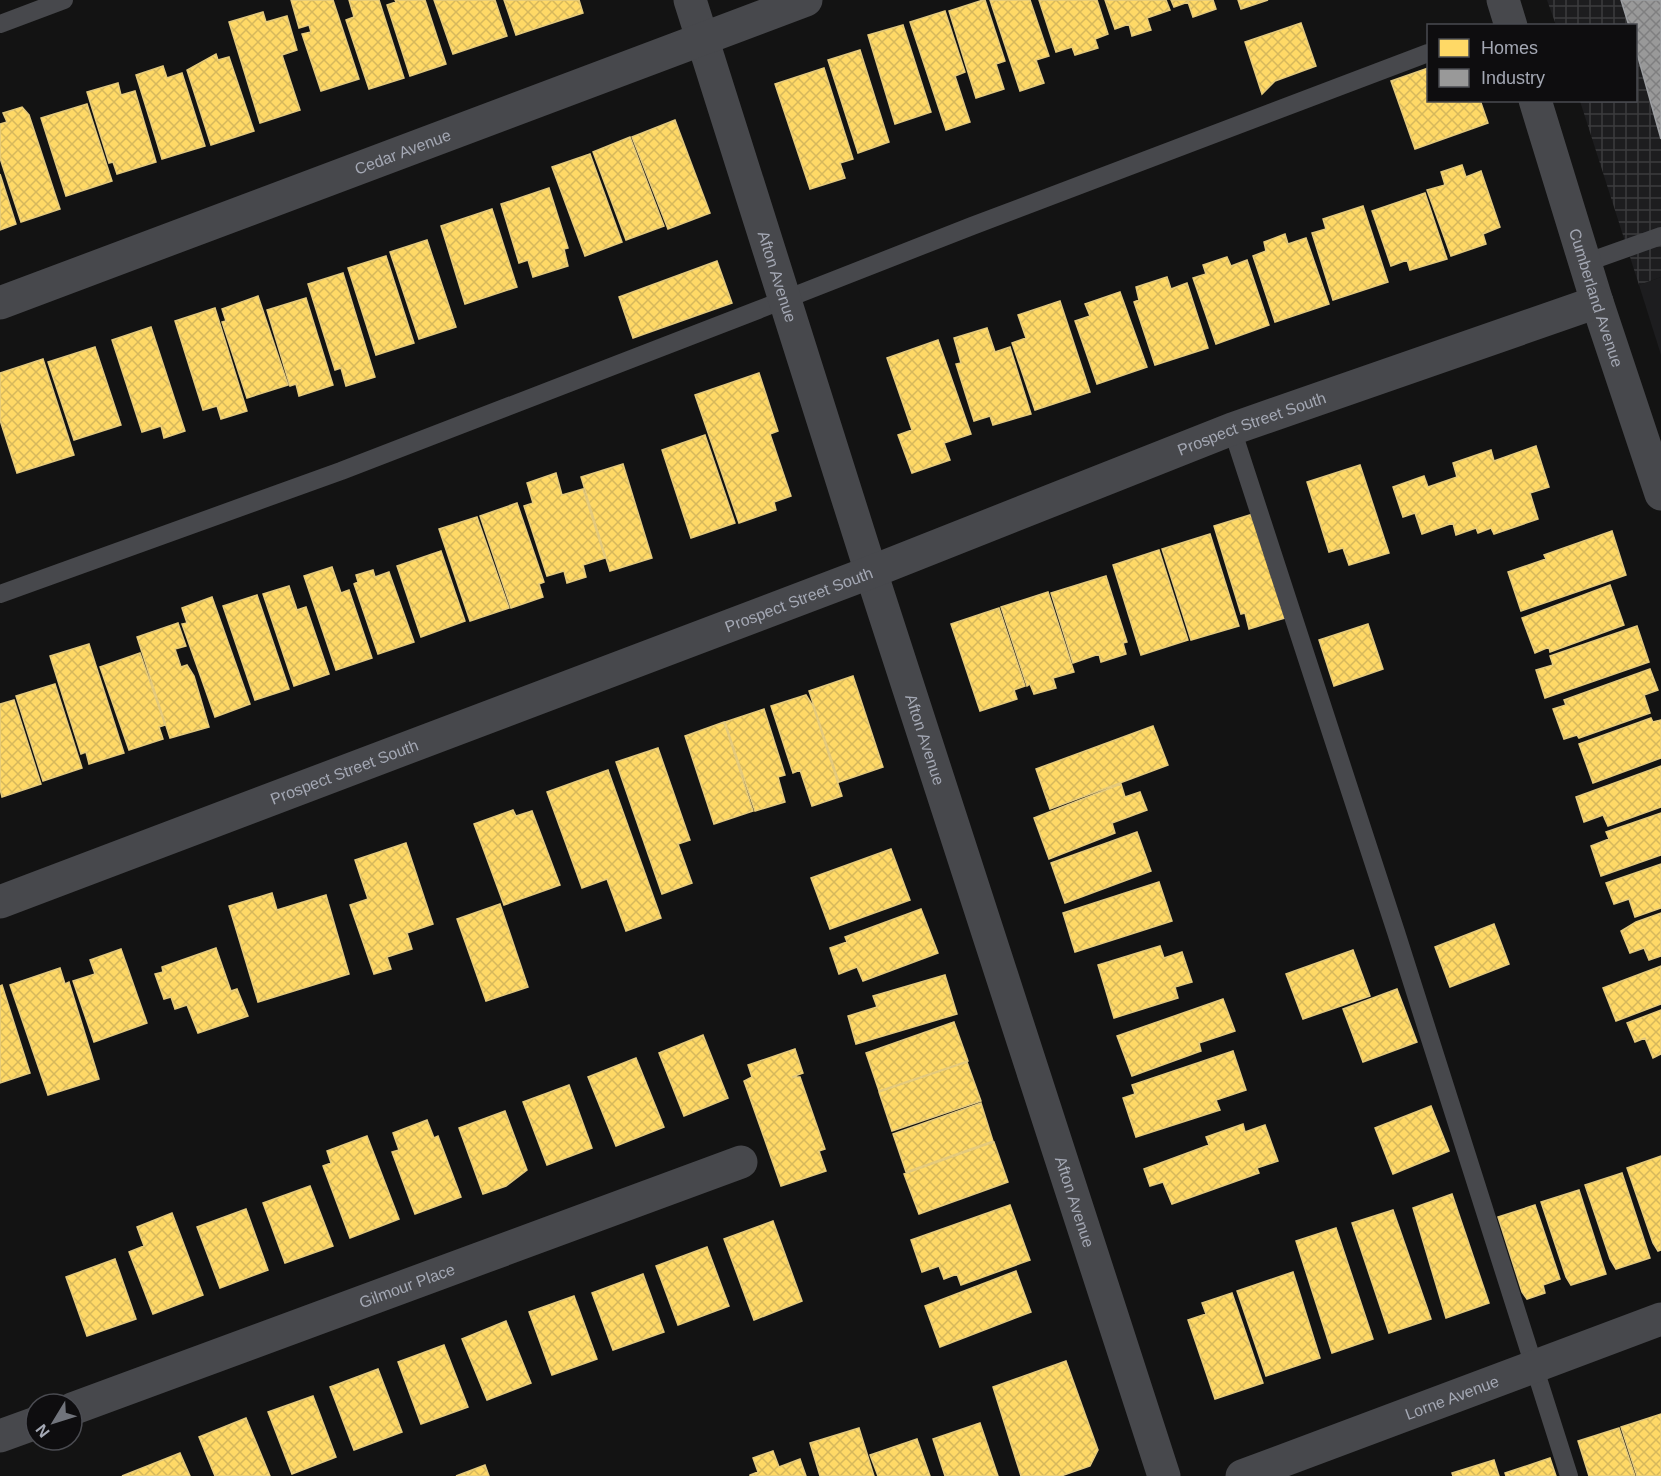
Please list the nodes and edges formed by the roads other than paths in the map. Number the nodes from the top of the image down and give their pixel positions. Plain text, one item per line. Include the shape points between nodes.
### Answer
1 (64, 0) edge
2 (690, 0) edge
3 (806, 0) edge
4 (0, 24) edge
5 (703, 38) junction
6 (1427, 53) edge
7 (1536, 102) edge
8 (1661, 236) edge
9 (1585, 264) junction
10 (784, 299) junction
11 (1597, 302) junction
12 (0, 303) edge
13 (1232, 429) junction
14 (1661, 494) edge
15 (871, 572) junction
16 (0, 594) edge
17 (0, 902) edge
18 (741, 1162) dead end
19 (1661, 1319) edge
20 (1534, 1366) junction
21 (84, 1405) edge
22 (24, 1427) edge
23 (0, 1436) edge
24 (1164, 1476) edge
25 (1242, 1476) edge
26 (1569, 1476) edge

1 - 4 lane
2 - 5 street, Afton Avenue
3 - 5 street, Cedar Avenue
5 - 10 street, Afton Avenue
5 - 12 street, Cedar Avenue
6 - 10 lane
7 - 9 street, Cumberland Avenue
8 - 9 lane
9 - 11 street, Cumberland Avenue
10 - 15 street, Afton Avenue
10 - 16 lane via 341,471
11 - 13 street, Prospect Street South
11 - 14 street, Cumberland Avenue
13 - 15 street, Prospect Street South
13 - 20 lane
15 - 17 street, Prospect Street South
15 - 24 street, Afton Avenue
18 - 21 street, Gilmour Place
19 - 20 street, Lorne Avenue
20 - 25 street, Lorne Avenue
20 - 26 lane
22 - 23 street

